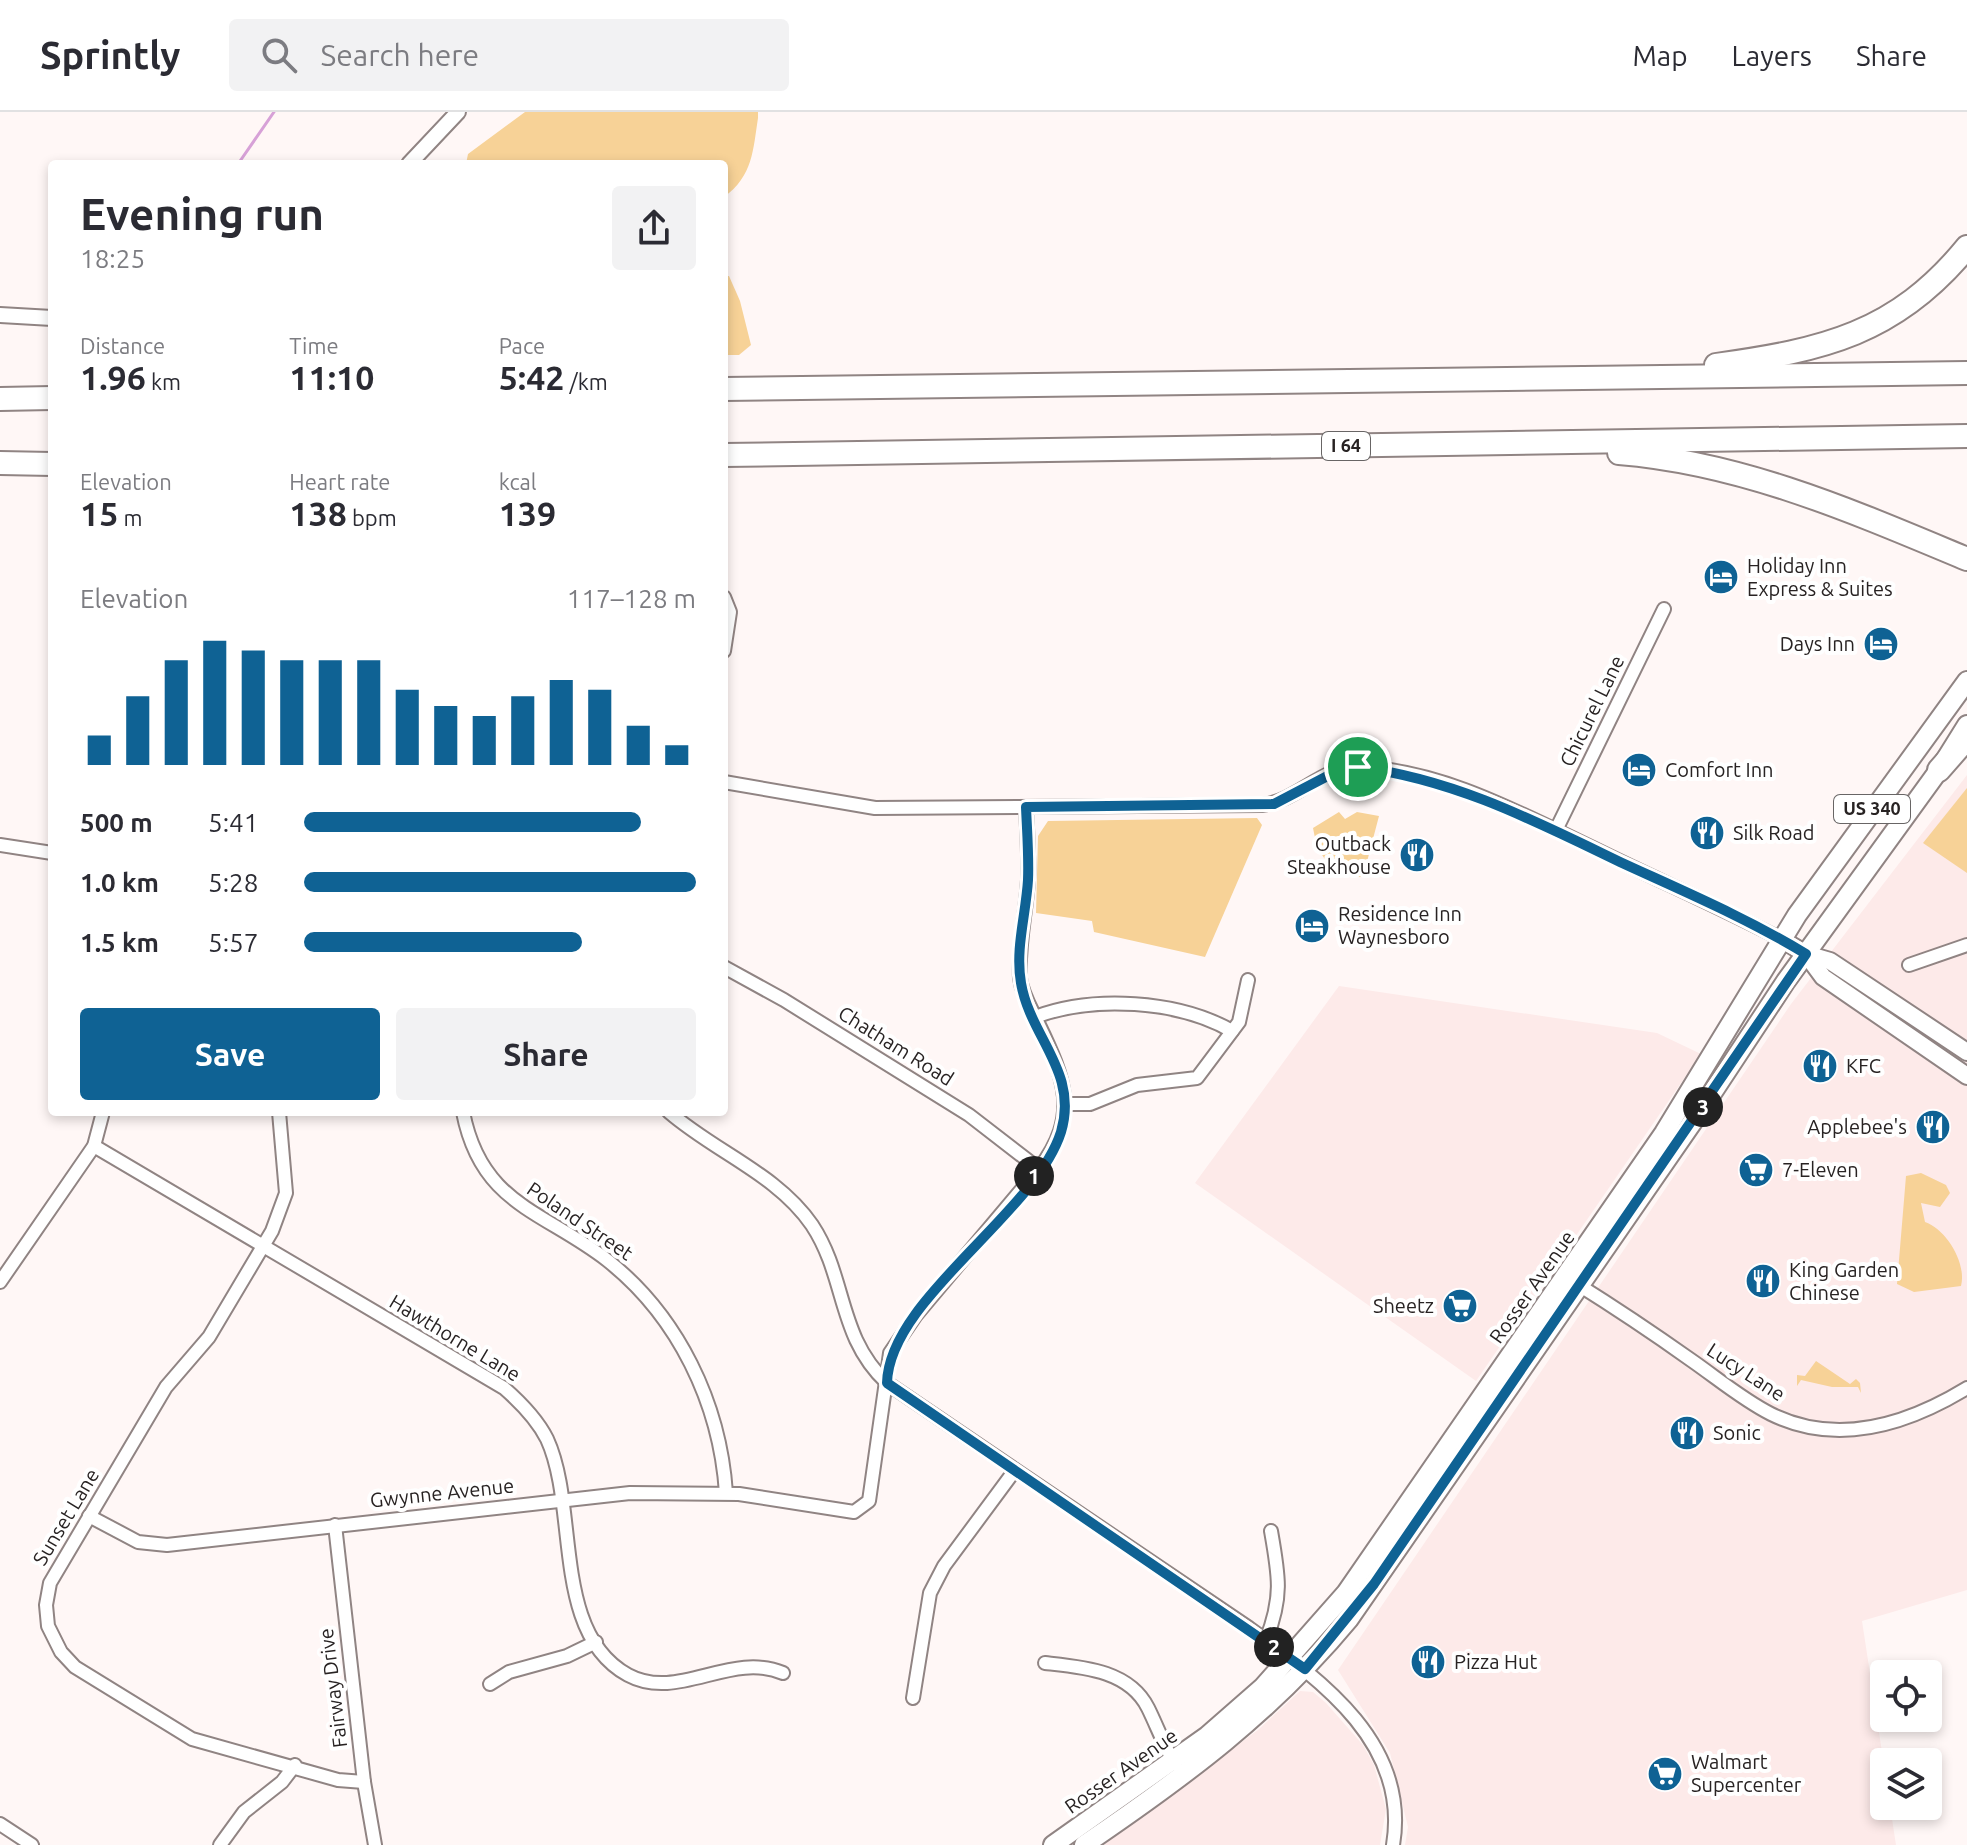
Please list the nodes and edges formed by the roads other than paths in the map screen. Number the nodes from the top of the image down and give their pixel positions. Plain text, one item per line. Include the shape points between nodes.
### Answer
1 (458, 112) edge
2 (413, 160) edge
3 (1967, 247) edge
4 (0, 315) edge
5 (48, 318) edge
6 (1967, 373) edge
7 (1546, 378) junction
8 (728, 389) edge
9 (48, 398) edge
10 (0, 399) edge
11 (1967, 436) edge
12 (1507, 444) junction
13 (728, 455) edge
14 (0, 463) edge
15 (48, 464) edge
16 (1967, 559) edge
17 (1664, 609) dead end
18 (1967, 681) edge
19 (1967, 725) edge
20 (1967, 738) edge
21 (1939, 770) junction
22 (728, 783) edge
23 (1026, 807) junction
24 (1556, 830) junction
25 (0, 845) edge
26 (48, 852) edge
27 (1781, 939) junction
28 (1967, 945) edge
29 (1806, 954) junction
30 (1909, 965) dead end
31 (728, 969) edge
32 (1248, 980) dead end
33 (1035, 1017) junction
34 (1232, 1031) junction
35 (1967, 1052) edge
36 (1967, 1076) edge
37 (1065, 1104) junction
38 (102, 1116) edge
39 (279, 1116) edge
40 (464, 1116) edge
41 (675, 1116) edge
42 (94, 1146) junction
43 (1039, 1169) junction
44 (263, 1247) junction
45 (1572, 1281) junction
46 (0, 1282) edge
47 (887, 1383) junction
48 (1967, 1388) edge
49 (1015, 1470) junction
50 (726, 1493) junction
51 (563, 1499) junction
52 (89, 1516) junction
53 (335, 1525) junction
54 (1271, 1531) dead end
55 (1266, 1640) junction
56 (596, 1642) junction
57 (1045, 1663) dead end
58 (1298, 1664) junction
59 (783, 1673) dead end
60 (490, 1684) dead end
61 (913, 1698) dead end
62 (295, 1765) junction
63 (1179, 1769) junction
64 (364, 1782) junction
65 (0, 1824) edge
66 (32, 1845) edge
67 (220, 1845) edge
68 (375, 1845) edge
69 (1053, 1845) edge
70 (1084, 1845) edge
71 (1393, 1845) edge

1 - 2 street
3 - 7 highway via 1911,304 1837,342 1708,366
4 - 5 street
6 - 7 highway
7 - 8 highway
9 - 10 highway
11 - 12 highway, I 64
12 - 13 highway, I 64
12 - 16 highway via 1631,454 1755,478
14 - 15 highway
17 - 24 street, Chicurel Lane
18 - 27 main road, Rosser Avenue / US 340
19 - 21 main road, Rosser Avenue / US 340
20 - 21 highway
21 - 29 main road, Rosser Avenue / US 340
22 - 23 street via 875,808
23 - 24 street via 1274,804 1339,770 1358,767 1466,792
23 - 33 street via 1028,880 1020,969
24 - 27 street
25 - 26 street
27 - 29 main road
27 - 45 main road, Rosser Avenue / US 340
28 - 30 street
29 - 35 main road via 1830,961
29 - 36 main road via 1823,977
29 - 45 main road, Rosser Avenue / US 340
31 - 43 street, Chatham Road via 969,1115
32 - 34 street via 1242,1014
33 - 34 street via 1082,1004 1118,1003 1205,1018
33 - 37 street via 1059,1069
34 - 37 street via 1197,1078 1137,1085 1090,1104
37 - 43 street, Gwynne Avenue via 1060,1134
38 - 42 street
39 - 44 street, Sunset Lane via 286,1193
40 - 50 street, Poland Street via 477,1154 501,1189 527,1212 609,1262 667,1324 692,1363 708,1403
41 - 47 street via 786,1195 803,1213 830,1259 855,1343
42 - 44 street, Hawthorne Lane
42 - 46 street
43 - 47 street, Gwynne Avenue via 903,1333 890,1353
44 - 51 street, Hawthorne Lane via 504,1388 547,1440
44 - 52 street, Sunset Lane via 209,1337 166,1387
45 - 48 street, Lucy Lane via 1754,1404 1802,1425 1838,1430 1876,1427 1919,1413
45 - 58 main road, Rosser Avenue / US 340
47 - 49 street
47 - 50 street, Gwynne Avenue via 869,1501 854,1512
49 - 55 street
49 - 61 street via 930,1593
50 - 51 street, Gwynne Avenue
51 - 53 street, Gwynne Avenue
51 - 56 street, Hawthorne Lane via 574,1588
52 - 53 street, Gwynne Avenue via 120,1535 153,1545
52 - 62 street, Sunset Lane via 47,1593 48,1626 66,1658 192,1739
53 - 64 street, Fairway Drive
54 - 55 street via 1280,1587
55 - 58 street
56 - 59 street, Hawthorne Lane via 617,1668 653,1684 744,1665
56 - 60 street via 509,1672
57 - 63 street via 1099,1672 1132,1687
58 - 63 main road, Rosser Avenue / US 340 via 1207,1736
58 - 71 street via 1357,1721 1382,1756 1393,1786
62 - 64 street, Sunset Lane via 338,1780
62 - 67 street via 244,1812
63 - 69 main road, Rosser Avenue / US 340
63 - 70 main road, Rosser Avenue / US 340
64 - 68 street, Fairway Drive
65 - 66 street

